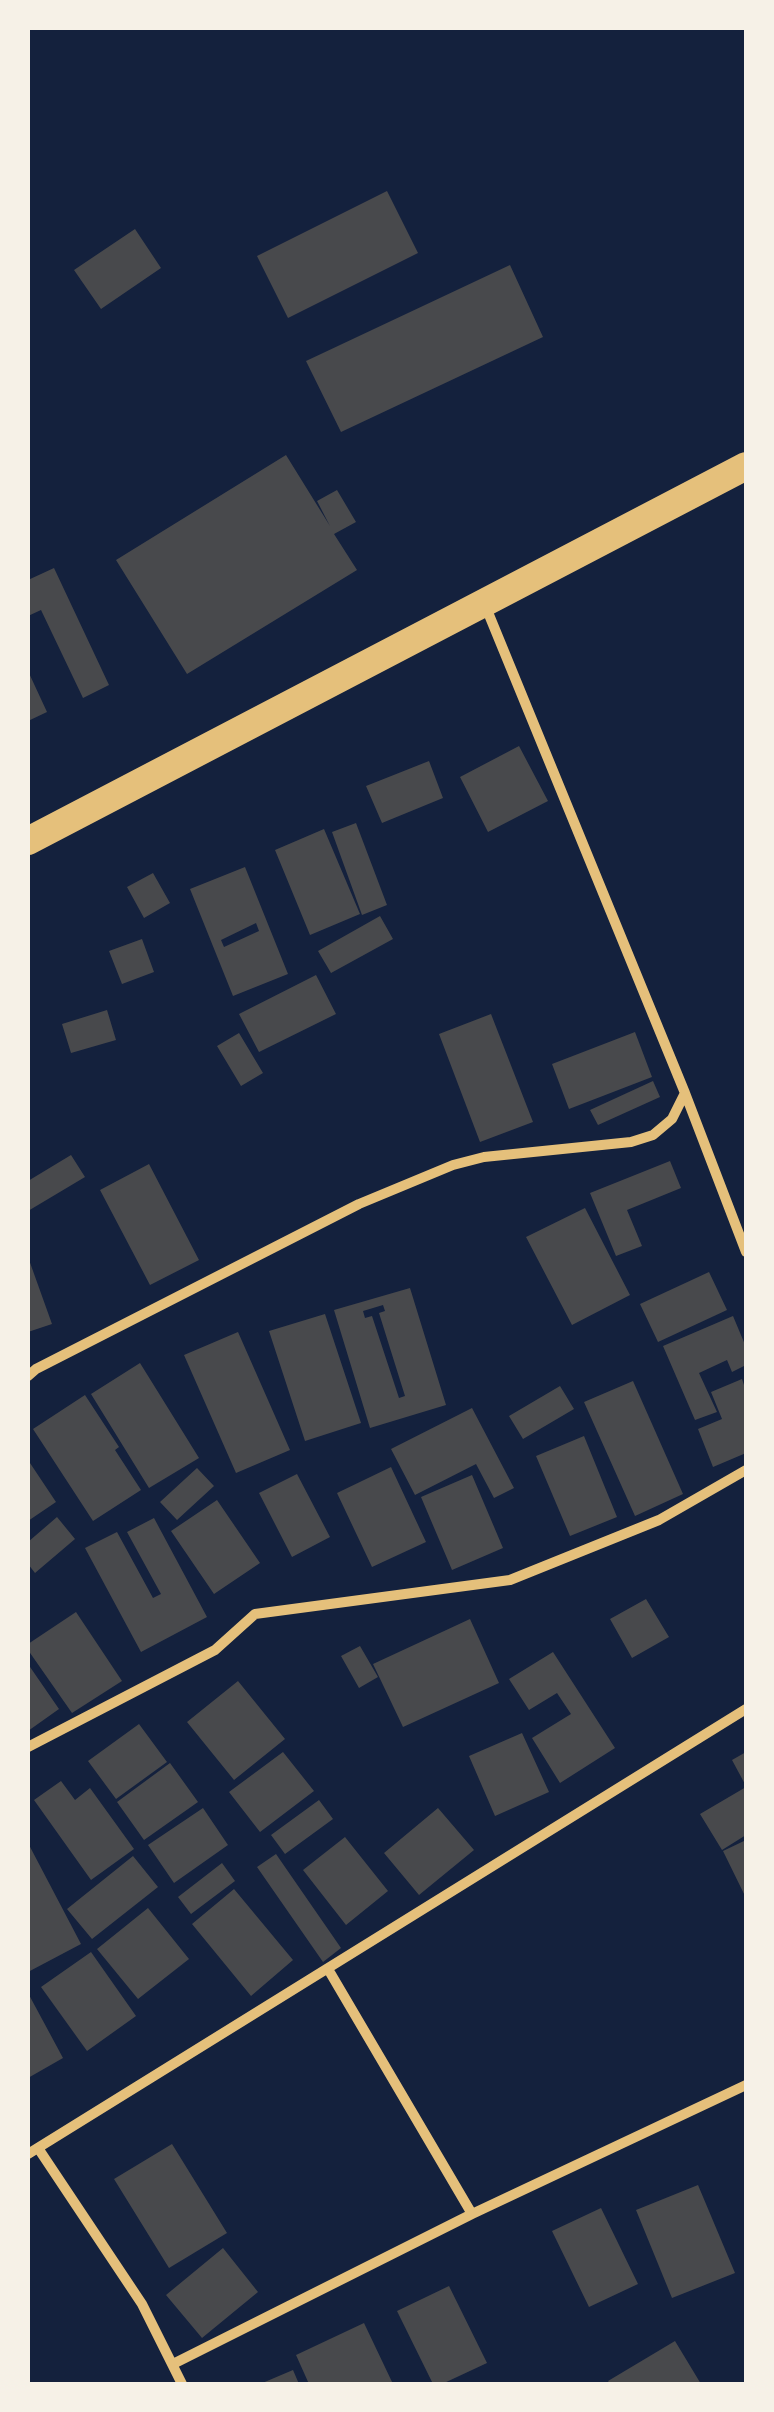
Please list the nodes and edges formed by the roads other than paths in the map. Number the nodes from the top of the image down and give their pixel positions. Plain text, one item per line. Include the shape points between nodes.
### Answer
1 (746, 466) edge
2 (484, 604) junction
3 (28, 841) edge
4 (685, 1093) junction
5 (746, 1252) edge
6 (28, 1376) edge
7 (746, 1470) edge
8 (746, 1709) edge
9 (28, 1747) edge
10 (328, 1969) junction
11 (746, 2085) edge
12 (33, 2151) edge
13 (472, 2214) junction
14 (173, 2364) junction
15 (182, 2384) edge

1 - 2 highway
2 - 3 highway
2 - 4 street
4 - 5 street
4 - 6 street via 672,1119 653,1135 484,1156 359,1204
7 - 9 street via 659,1520 510,1580 255,1614 214,1650
8 - 10 street
10 - 12 street
10 - 13 street
11 - 13 street
12 - 14 street via 142,2304
13 - 14 street
14 - 15 street

